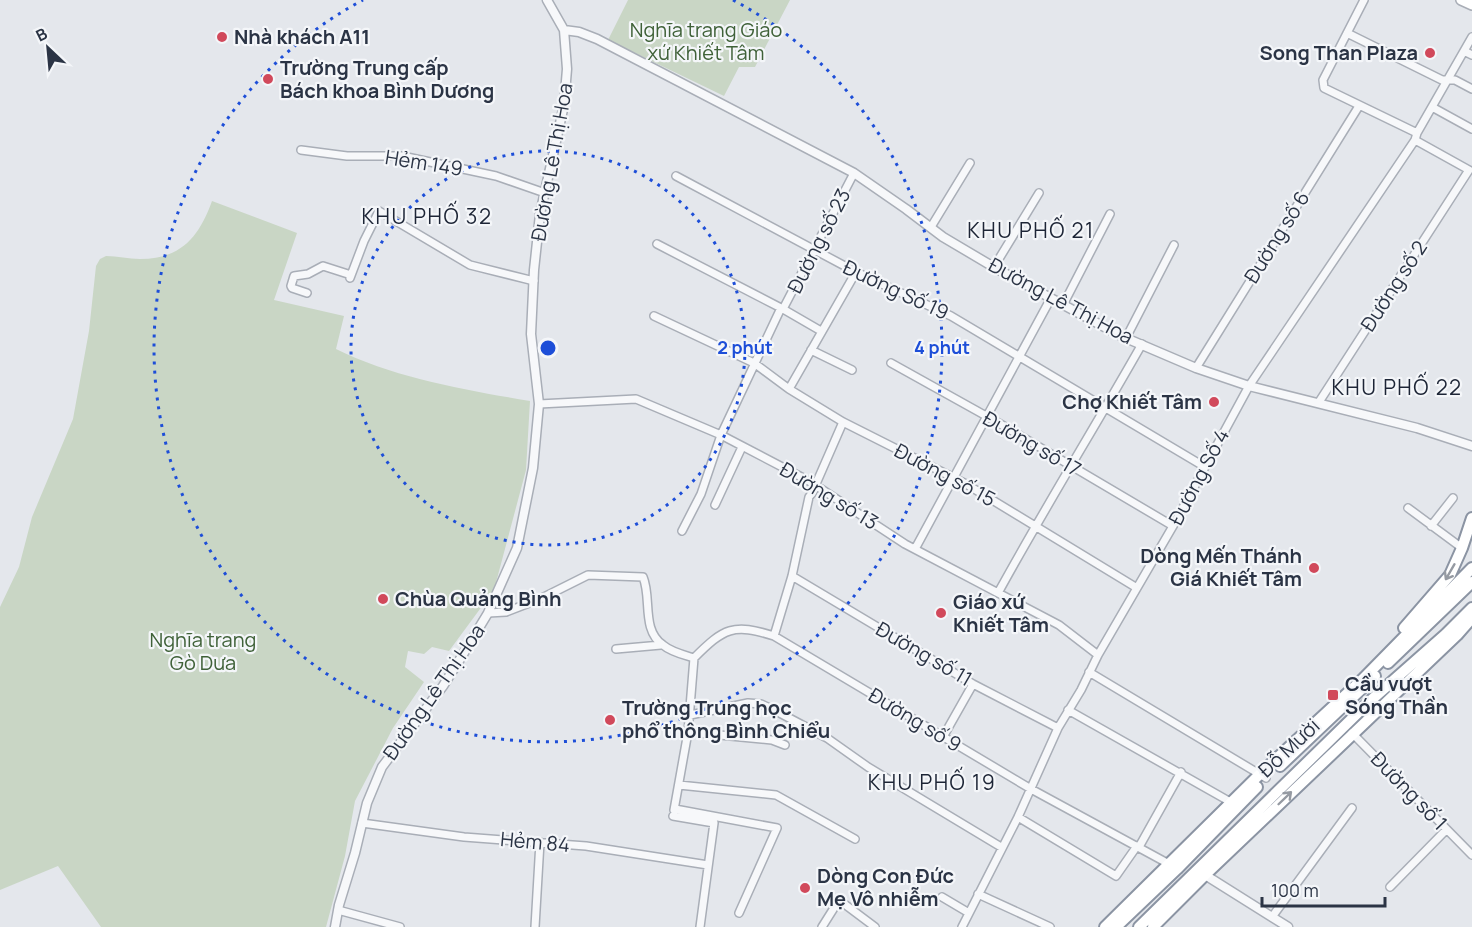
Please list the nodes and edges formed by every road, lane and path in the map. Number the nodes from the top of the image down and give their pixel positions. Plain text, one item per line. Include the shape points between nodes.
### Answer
1 (547, 0) edge
2 (1364, 0) edge
3 (1461, 0) edge
4 (1472, 5) edge
5 (564, 30) junction
6 (1347, 33) junction
7 (1472, 37) edge
8 (1464, 51) junction
9 (1472, 55) edge
10 (1448, 80) junction
11 (1472, 88) edge
12 (1359, 106) junction
13 (1432, 107) junction
14 (1472, 129) edge
15 (1416, 136) junction
16 (301, 150) dead end
17 (970, 163) dead end
18 (854, 173) junction
19 (676, 176) dead end
20 (545, 193) junction
21 (1039, 193) dead end
22 (1110, 214) dead end
23 (931, 227) junction
24 (657, 244) dead end
25 (1174, 245) dead end
26 (813, 251) junction
27 (994, 267) junction
28 (856, 272) junction
29 (534, 281) junction
30 (307, 293) dead end
31 (1051, 298) junction
32 (1064, 305) junction
33 (782, 308) junction
34 (654, 316) dead end
35 (821, 331) junction
36 (1126, 338) junction
37 (1142, 344) junction
38 (811, 350) junction
39 (1019, 356) junction
40 (754, 363) junction
41 (891, 363) dead end
42 (1196, 368) junction
43 (852, 370) dead end
44 (1249, 386) junction
45 (789, 389) junction
46 (1319, 402) junction
47 (539, 404) junction
48 (1106, 408) junction
49 (987, 416) junction
50 (843, 422) junction
51 (721, 435) junction
52 (1472, 446) edge
53 (742, 447) junction
54 (1072, 467) junction
55 (1204, 467) junction
56 (954, 477) junction
57 (815, 484) junction
58 (1453, 498) dead end
59 (715, 505) dead end
60 (1408, 508) dead end
61 (1472, 518) edge
62 (1034, 526) junction
63 (1173, 526) junction
64 (1431, 526) junction
65 (682, 531) dead end
66 (1462, 548) junction
67 (915, 549) junction
68 (1472, 568) edge
69 (792, 576) junction
70 (1472, 582) edge
71 (1137, 588) junction
72 (998, 593) junction
73 (1472, 608) edge
74 (488, 613) junction
75 (1470, 620) edge
76 (1446, 634) junction
77 (774, 636) junction
78 (661, 645) junction
79 (616, 649) dead end
80 (1098, 654) junction
81 (694, 658) junction
82 (1089, 672) junction
83 (1363, 679) junction
84 (973, 684) junction
85 (1357, 695) junction
86 (1068, 710) junction
87 (690, 715) junction
88 (1058, 728) junction
89 (1349, 730) junction
90 (688, 732) junction
91 (943, 737) junction
92 (785, 745) dead end
93 (1180, 772) junction
94 (1263, 776) junction
95 (679, 785) junction
96 (1031, 789) junction
97 (1236, 804) junction
98 (1352, 808) dead end
99 (674, 812) junction
100 (1018, 817) junction
101 (362, 823) junction
102 (1446, 830) junction
103 (855, 839) dead end
104 (540, 842) junction
105 (1001, 847) junction
106 (1138, 847) junction
107 (1472, 855) edge
108 (1169, 864) junction
109 (708, 865) junction
110 (1201, 872) junction
111 (1390, 887) dead end
112 (978, 894) junction
113 (942, 897) dead end
114 (338, 910) junction
115 (739, 913) dead end
116 (969, 913) junction
117 (1272, 917) junction
118 (872, 926) edge
119 (1145, 926) edge
120 (334, 927) edge
121 (400, 927) edge
122 (535, 927) edge
123 (700, 927) edge
124 (822, 927) edge
125 (962, 927) edge
126 (1050, 927) edge
127 (1105, 927) edge
128 (1116, 927) edge
129 (1288, 927) edge

1 - 5 street
2 - 6 street
3 - 4 main road
5 - 18 street, Đường Lê Thị Hoa via 597,39
5 - 20 street, Đường Lê Thị Hoa via 564,105
6 - 10 street
6 - 12 street via 1323,80 1324,88
7 - 8 street, Đường Số 4
8 - 9 street
8 - 10 street, Đường Số 4
10 - 11 street
10 - 13 street, Đường Số 4
12 - 15 street
12 - 42 street, Đường số 6
13 - 14 street
13 - 15 street, Đường Số 4
15 - 44 street, Đường Số 4
15 - 46 street, Đường số 2 via 1469,170
16 - 20 street, Hẻm 149 via 347,156 402,156 496,176
17 - 23 street
18 - 23 street, Đường Lê Thị Hoa
18 - 26 street, Đường số 23
19 - 26 street, Đường Số 19
20 - 29 street, Đường Lê Thị Hoa
21 - 27 street
22 - 32 street
23 - 27 street, Đường Lê Thị Hoa
24 - 33 street
25 - 36 street
26 - 28 street, Đường Số 19
26 - 33 street, Đường số 23
27 - 31 street, Đường Lê Thị Hoa
28 - 35 street
28 - 39 street, Đường Số 19 via 951,316
29 - 30 street via 470,266 379,211 350,277 323,266 294,276 292,288
29 - 47 street, Đường Lê Thị Hoa via 531,334
31 - 32 street, Đường Lê Thị Hoa
31 - 39 street
32 - 36 street, Đường Lê Thị Hoa
33 - 35 street
33 - 40 street, Đường số 23
34 - 40 street
35 - 38 street
36 - 37 street, Đường Lê Thị Hoa
37 - 42 street, Đường Lê Thị Hoa
37 - 48 street
38 - 43 street
38 - 45 street
39 - 48 street, Đường Số 19
39 - 49 street
40 - 45 street, Đường số 15
40 - 51 street, Đường số 23
41 - 49 street, Đường số 17
42 - 44 street, Đường Lê Thị Hoa
44 - 46 street, Đường Lê Thị Hoa
44 - 55 street, Đường Số 4
45 - 50 street, Đường số 15
46 - 52 street, Đường Lê Thị Hoa
47 - 51 street, Đường số 13 via 636,399
47 - 74 street, Đường Lê Thị Hoa via 533,468 517,548
48 - 54 street
48 - 55 street, Đường Số 19
49 - 54 street, Đường số 17
49 - 56 street
50 - 56 street, Đường số 15
50 - 57 street
51 - 53 street, Đường số 13
51 - 65 street, Đường số 23 via 701,494
53 - 57 street, Đường số 13
53 - 59 street
54 - 62 street
54 - 63 street, Đường số 17
55 - 63 street, Đường Số 4
56 - 62 street, Đường số 15
56 - 67 street
57 - 67 street, Đường số 13
57 - 69 street
58 - 64 street
60 - 64 street
61 - 66 highway
62 - 71 street, Đường số 15
62 - 72 street
63 - 71 street, Đường Số 4
64 - 66 street
66 -> 83 highway via 1450,575 1369,667
67 - 72 street, Đường số 13
68 - 83 highway, Đỗ Mười
69 - 77 street
69 - 84 street, Đường số 11
70 - 85 highway, Đỗ Mười
71 - 80 street, Đường Số 4
72 - 80 street, Đường số 13 via 1059,625
73 - 76 highway, Đỗ Mười
74 - 78 street via 506,612 588,575 643,577 650,624
74 - 101 street, Đường Lê Thị Hoa via 443,686 382,767
75 - 76 highway
75 - 89 highway, Đỗ Mười
76 - 89 highway, Đỗ Mười via 1369,702
77 - 81 street, Đường số 9 via 753,629 732,630 711,641
77 - 91 street, Đường số 9
78 - 79 street
78 - 81 street
80 - 82 street, Đường Số 4
81 - 87 street
82 - 86 street, Đường Số 4
82 - 94 street
83 - 85 highway
83 - 94 highway, Đỗ Mười
84 - 88 street, Đường số 11
84 - 91 street
85 - 94 highway, Đỗ Mười
86 - 88 street, Đường Số 4
86 - 93 street
87 - 90 street
87 - 105 street via 748,703 774,710 827,738
88 - 96 street, Đường Số 4
89 - 102 street, Đường số 1
110 -> 89 highway, Đỗ Mười
90 - 92 street via 772,740
90 - 95 street
91 - 96 street, Đường số 9
93 - 97 street
93 - 106 street
94 - 97 highway, Đỗ Mười
95 - 99 street
95 - 103 street via 776,795
96 - 100 street, Đường Số 4
96 - 106 street, Đường số 9
97 - 108 highway, Đỗ Mười
97 - 128 highway, Đỗ Mười
98 - 117 street
99 - 109 street via 714,823
99 - 115 street via 777,828
100 - 105 street, Đường Số 4
100 - 106 street via 1116,876
101 - 104 street, Hẻm 84 via 464,837
101 - 114 street, Đường Lê Thị Hoa
102 - 107 street, Đường số 1
102 - 111 street
104 - 109 street, Hẻm 84
104 - 122 street
105 - 112 street, Đường Số 4
106 - 108 street, Đường số 9
108 - 127 highway, Đỗ Mười
109 - 123 street
110 - 117 street
110 - 119 highway, Đỗ Mười
112 - 116 street, Đường Số 4
112 - 126 street
113 - 116 street
114 - 120 street, Đường Lê Thị Hoa
114 - 121 street
116 - 125 street, Đường Số 4
117 - 129 street
118 - 124 street via 839,900

